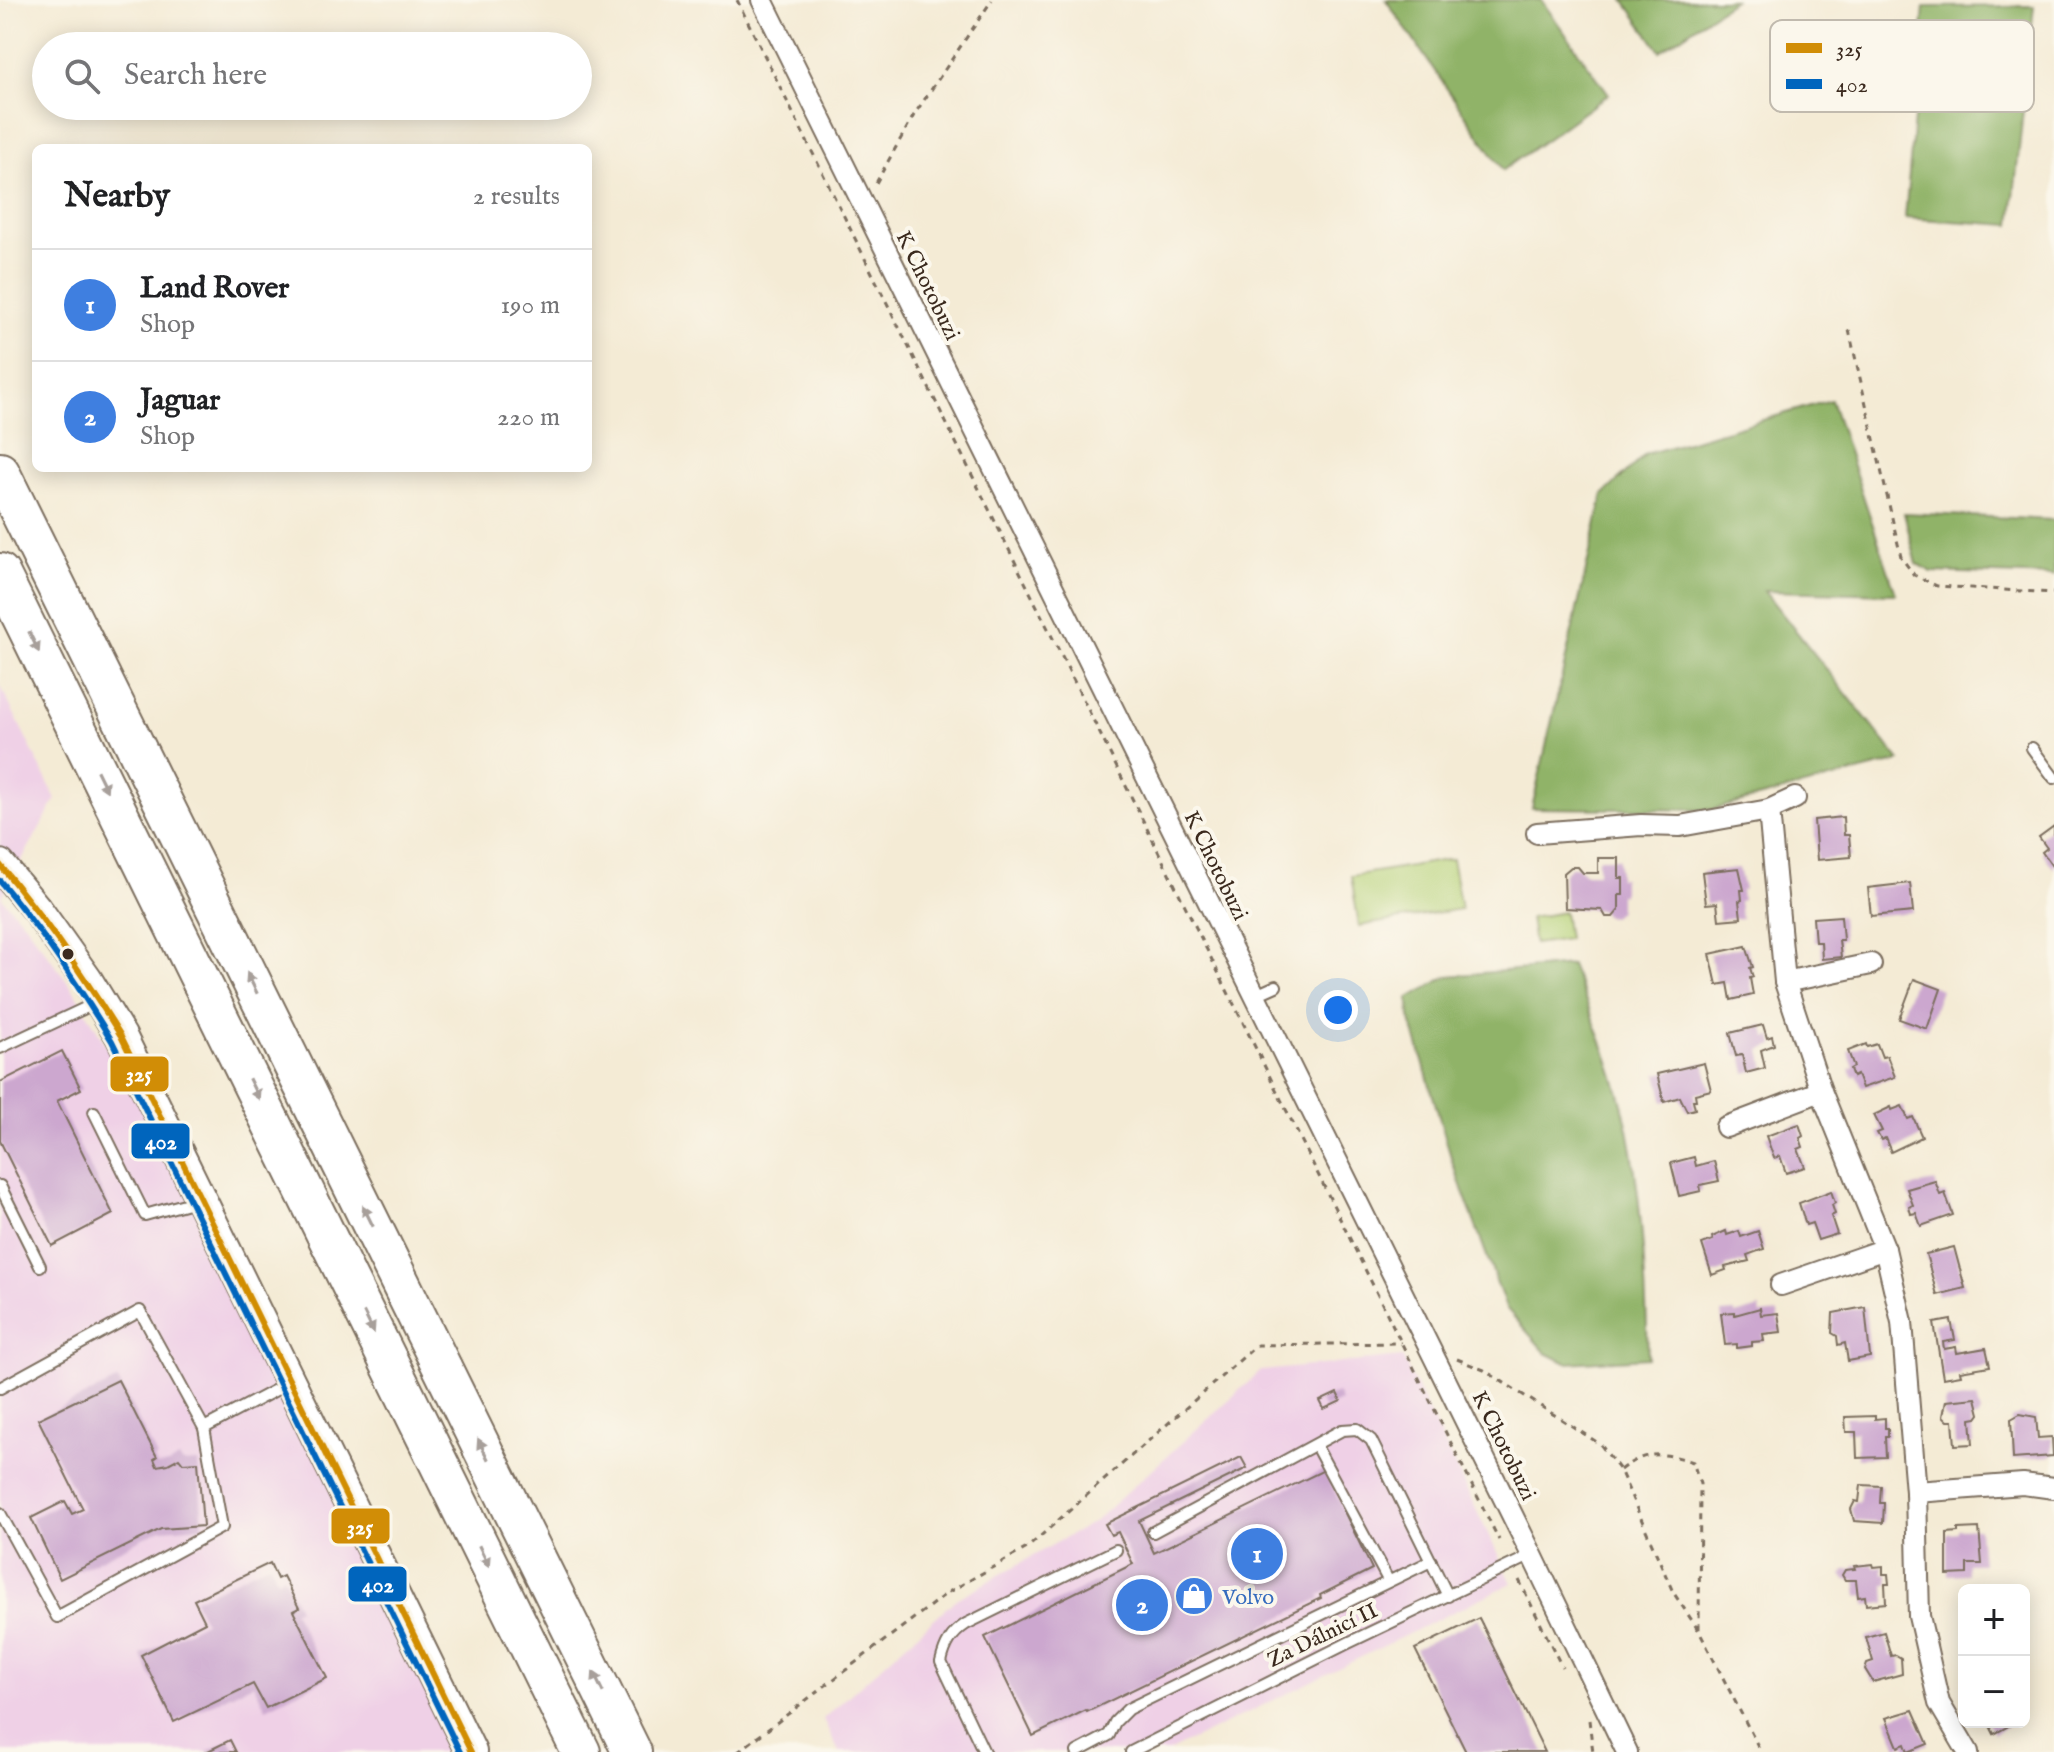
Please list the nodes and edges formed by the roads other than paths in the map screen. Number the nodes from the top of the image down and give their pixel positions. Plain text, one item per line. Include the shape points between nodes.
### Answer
1 (762, 0) edge
2 (0, 472) edge
3 (0, 573) edge
4 (2032, 748) dead end
5 (2054, 778) edge
6 (1795, 798) dead end
7 (1769, 810) junction
8 (1537, 833) dead end
9 (0, 865) edge
10 (1871, 964) dead end
11 (1785, 982) junction
12 (1276, 986) dead end
13 (1256, 995) junction
14 (100, 1001) junction
15 (0, 1048) edge
16 (1821, 1091) junction
17 (94, 1112) dead end
18 (1726, 1127) dead end
19 (0, 1186) edge
20 (201, 1199) junction
21 (1885, 1249) junction
22 (40, 1266) dead end
23 (1781, 1285) dead end
24 (291, 1382) junction
25 (0, 1388) edge
26 (204, 1428) junction
27 (1316, 1446) junction
28 (2054, 1488) edge
29 (1916, 1492) junction
30 (0, 1513) edge
31 (1153, 1532) dead end
32 (1116, 1550) dead end
33 (1532, 1555) junction
34 (1431, 1561) junction
35 (1388, 1580) junction
36 (1448, 1596) junction
37 (471, 1752) edge
38 (581, 1752) edge
39 (632, 1752) edge
40 (984, 1752) edge
41 (1077, 1752) edge
42 (1131, 1752) edge
43 (1627, 1752) edge
44 (1968, 1752) edge

1 - 13 street, K Chotobuzi
39 -> 2 highway
3 -> 38 highway
4 - 5 lane
6 - 7 street
7 - 8 street via 1680,826
7 - 11 street
9 - 14 street
10 - 11 street
11 - 16 street
12 - 13 lane
13 - 33 street, K Chotobuzi
14 - 15 lane
14 - 20 street
16 - 18 street
16 - 21 street
17 - 20 lane via 145,1215
19 - 22 lane
20 - 24 street
21 - 23 street
21 - 29 street via 1902,1322
24 - 26 lane
24 - 37 street
25 - 26 lane via 140,1311
26 - 30 lane via 222,1527 57,1617
27 - 31 lane
27 - 34 lane via 1342,1430 1357,1429 1371,1440
27 - 35 lane
28 - 29 street via 2023,1484
29 - 44 street via 1919,1616 1939,1703
32 - 40 lane via 966,1624 945,1646 941,1662
33 - 36 lane, Za Dálnicí II
33 - 43 street, K Chotobuzi
34 - 35 lane
34 - 36 lane
35 - 41 lane via 1128,1709 1109,1735
36 - 42 lane, Za Dálnicí II

